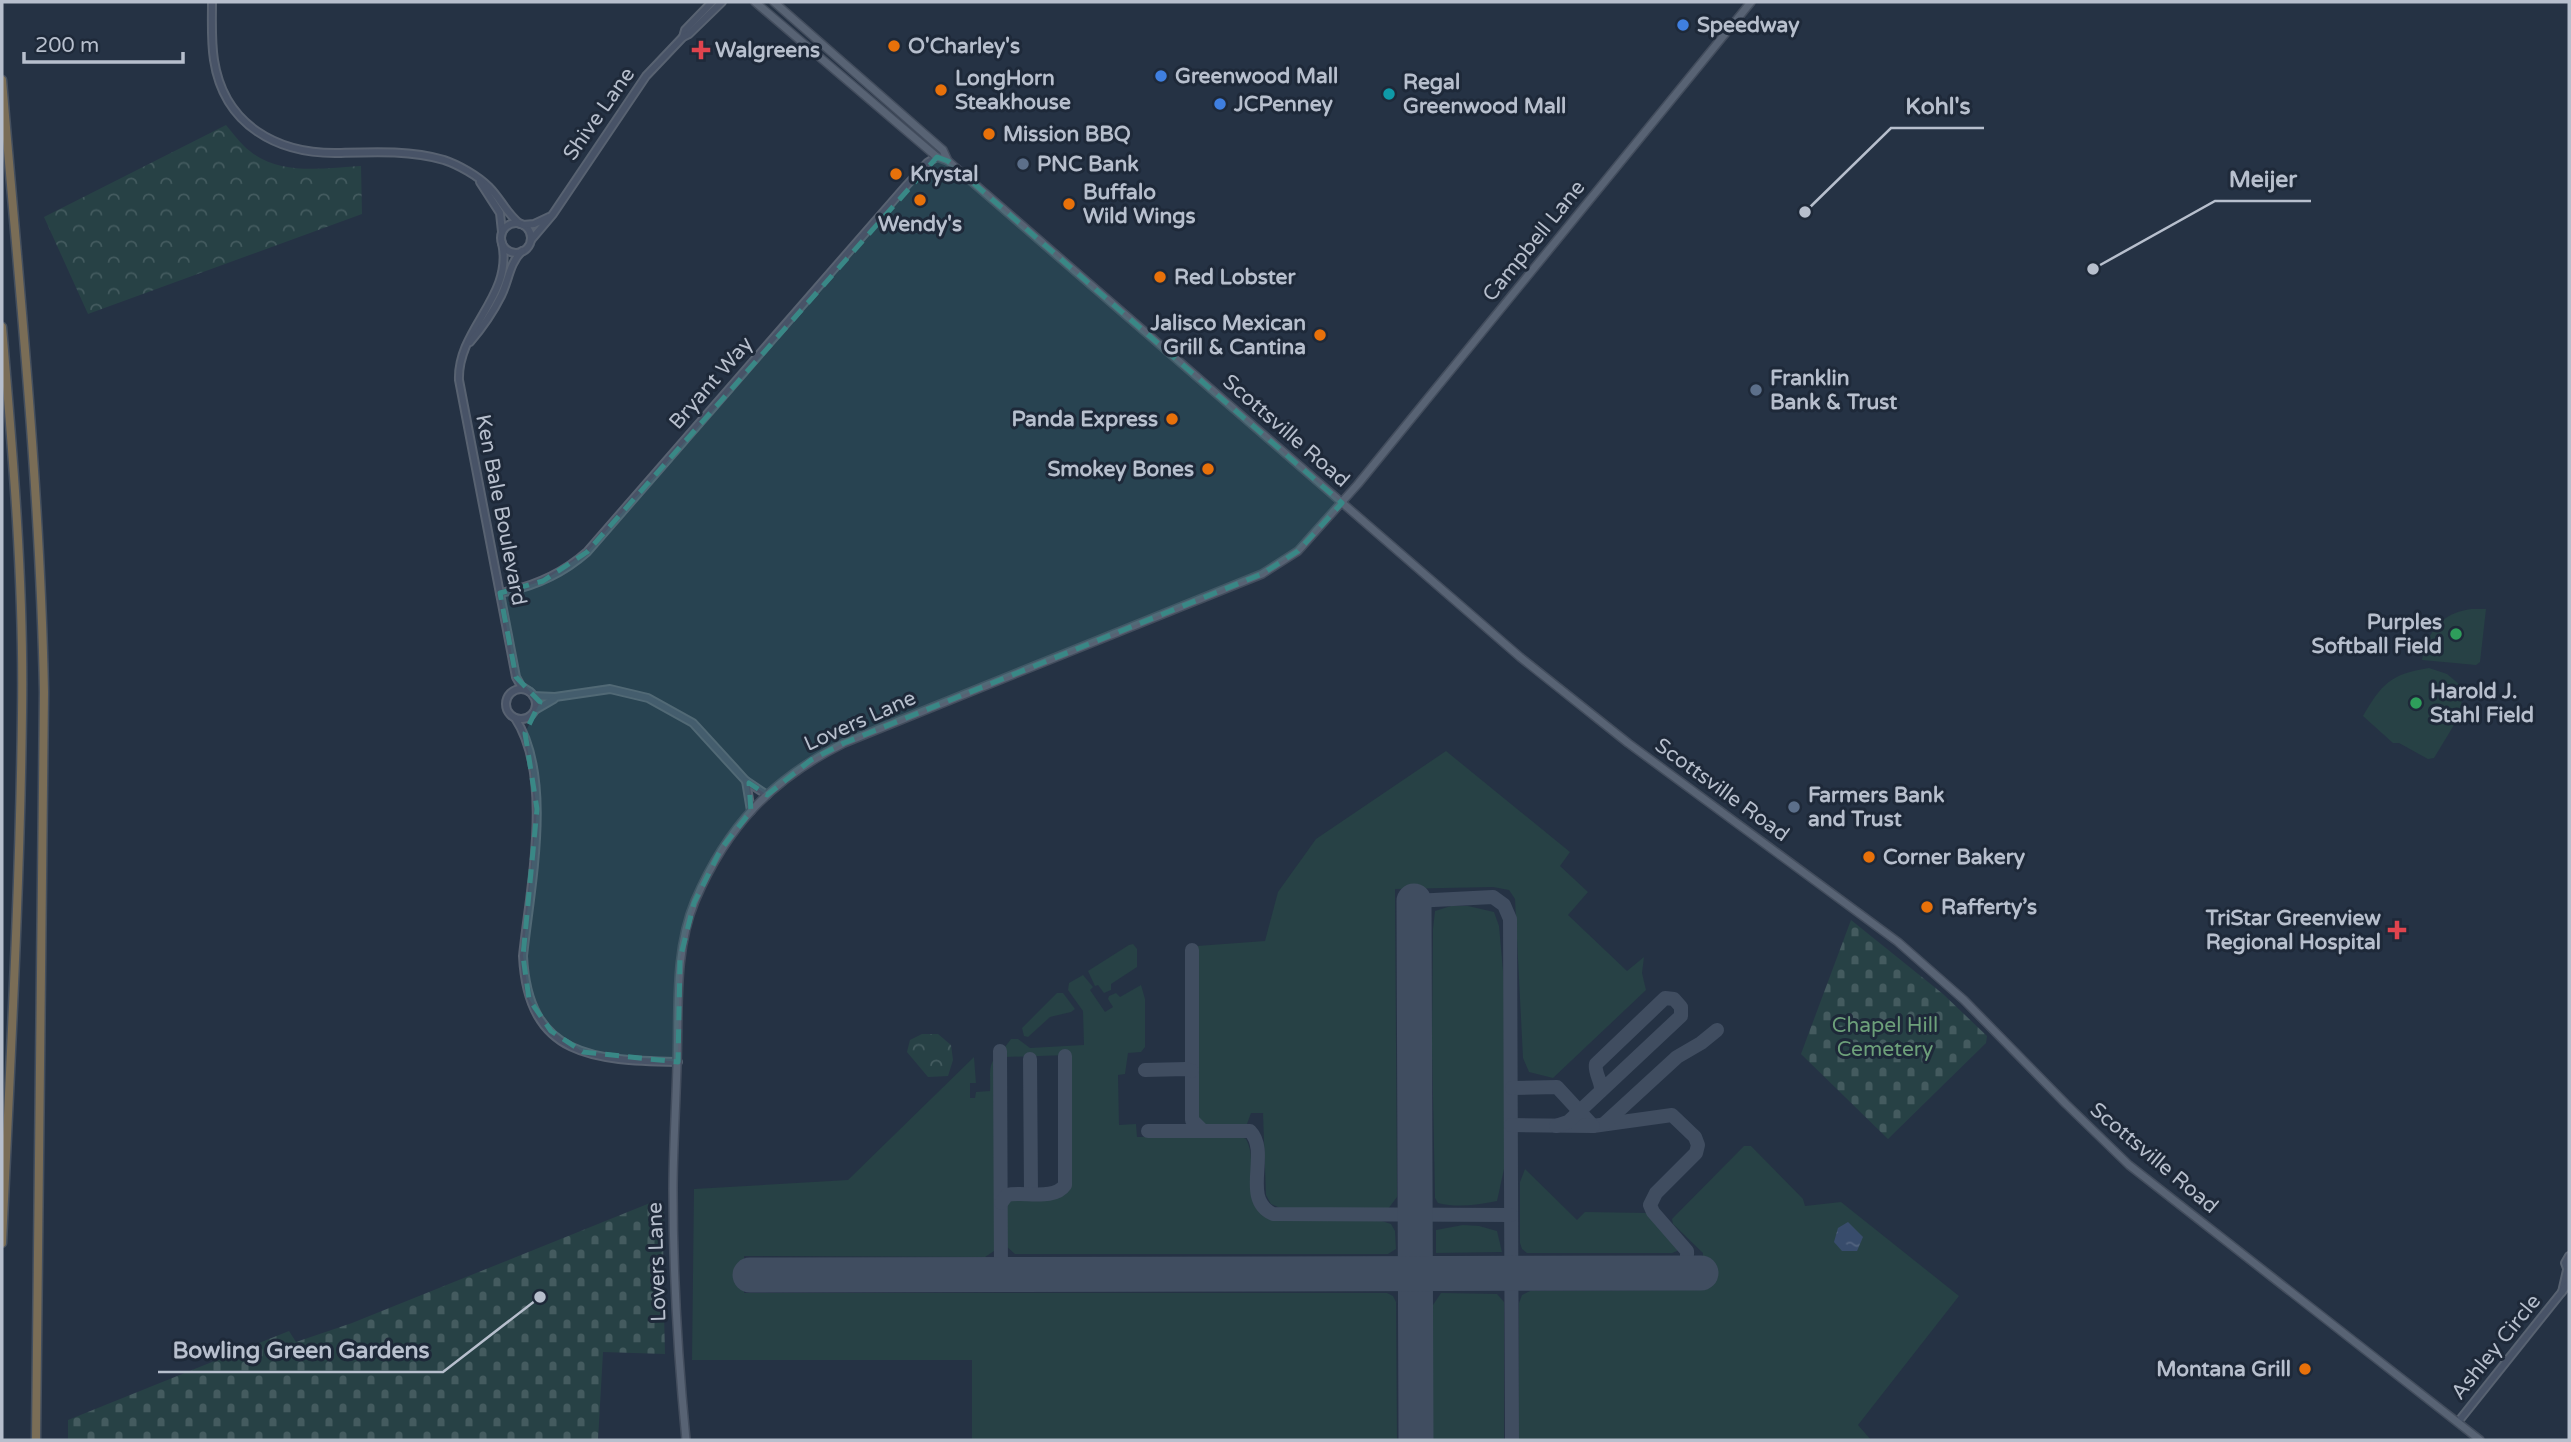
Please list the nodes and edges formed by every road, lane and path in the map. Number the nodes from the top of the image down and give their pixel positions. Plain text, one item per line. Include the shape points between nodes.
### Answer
1 (212, 2) edge
2 (712, 2) edge
3 (722, 2) edge
4 (755, 2) edge
5 (774, 2) edge
6 (1751, 2) edge
7 (683, 37) junction
8 (2, 80) edge
9 (940, 148) junction
10 (934, 155) junction
11 (948, 160) junction
12 (480, 180) junction
13 (550, 216) junction
14 (521, 225) junction
15 (502, 239) junction
16 (531, 240) junction
17 (522, 251) junction
18 (2, 327) edge
19 (465, 349) junction
20 (1342, 503) junction
21 (500, 593) junction
22 (516, 677) junction
23 (511, 693) junction
24 (531, 694) junction
25 (566, 695) junction
26 (534, 712) junction
27 (514, 718) junction
28 (525, 733) junction
29 (746, 781) junction
30 (767, 795) junction
31 (751, 811) junction
32 (678, 1062) junction
33 (2, 1243) edge
34 (2569, 1256) edge
35 (2568, 1271) edge
36 (2569, 1283) edge
37 (2561, 1293) junction
38 (2458, 1422) junction
39 (36, 1440) edge
40 (686, 1440) edge
41 (2480, 1440) edge

1 - 12 main road, Ken Bale Boulevard via 214,63 225,95 239,116 263,137 306,152 386,152 442,159
2 - 7 main road, Shive Lane
3 - 7 main road, Shive Lane
4 - 10 main road
5 - 9 main road, Scottsville Road
6 - 20 main road, Campbell Lane
7 - 13 main road, Shive Lane via 638,87
8 - 39 highway via 42,588
9 - 10 main road, Bryant Way
9 - 11 main road, Scottsville Road
10 - 11 main road
10 - 21 main road, Bryant Way via 587,552 543,581
11 - 20 main road, Scottsville Road
12 - 14 main road, Ken Bale Boulevard
12 - 15 main road, Ken Bale Boulevard via 502,218
13 - 14 main road
13 - 16 main road, Shive Lane
14 - 15 main road via 506,227
14 - 16 main road
15 - 17 main road via 510,252
15 - 19 main road, Ken Bale Boulevard via 502,277
16 - 17 main road
17 - 19 main road, Ken Bale Boulevard via 494,307
18 - 33 highway via 20,585 22,712
19 - 21 main road, Ken Bale Boulevard via 459,380
20 - 30 main road, Lovers Lane via 1298,551 1262,574 845,743 811,760
20 - 38 main road, Scottsville Road via 1574,701 1898,942 1964,1000 2129,1165
21 - 22 main road, Ken Bale Boulevard
22 - 23 main road, Ken Bale Boulevard
22 - 24 main road
23 - 24 main road via 520,689
23 - 27 main road, Ken Bale Boulevard via 506,706
24 - 25 main road
24 - 26 main road
25 - 26 main road
25 - 29 main road via 623,690 667,707 703,732
26 - 27 main road via 524,719
26 - 28 main road
27 - 28 main road, Ken Bale Boulevard
28 - 32 main road, Ken Bale Boulevard via 537,810 523,956 529,999 551,1031 583,1052 611,1059
29 - 30 main road
29 - 31 main road
30 - 31 main road, Lovers Lane
31 - 32 main road, Lovers Lane via 722,848 694,903 680,959
32 - 40 main road, Lovers Lane via 675,1306
34 - 35 main road, Ashley Circle via 2565,1263
35 - 37 main road, Ashley Circle
36 - 37 main road, Ashley Circle
37 - 38 main road, Ashley Circle
38 - 41 main road, Scottsville Road

